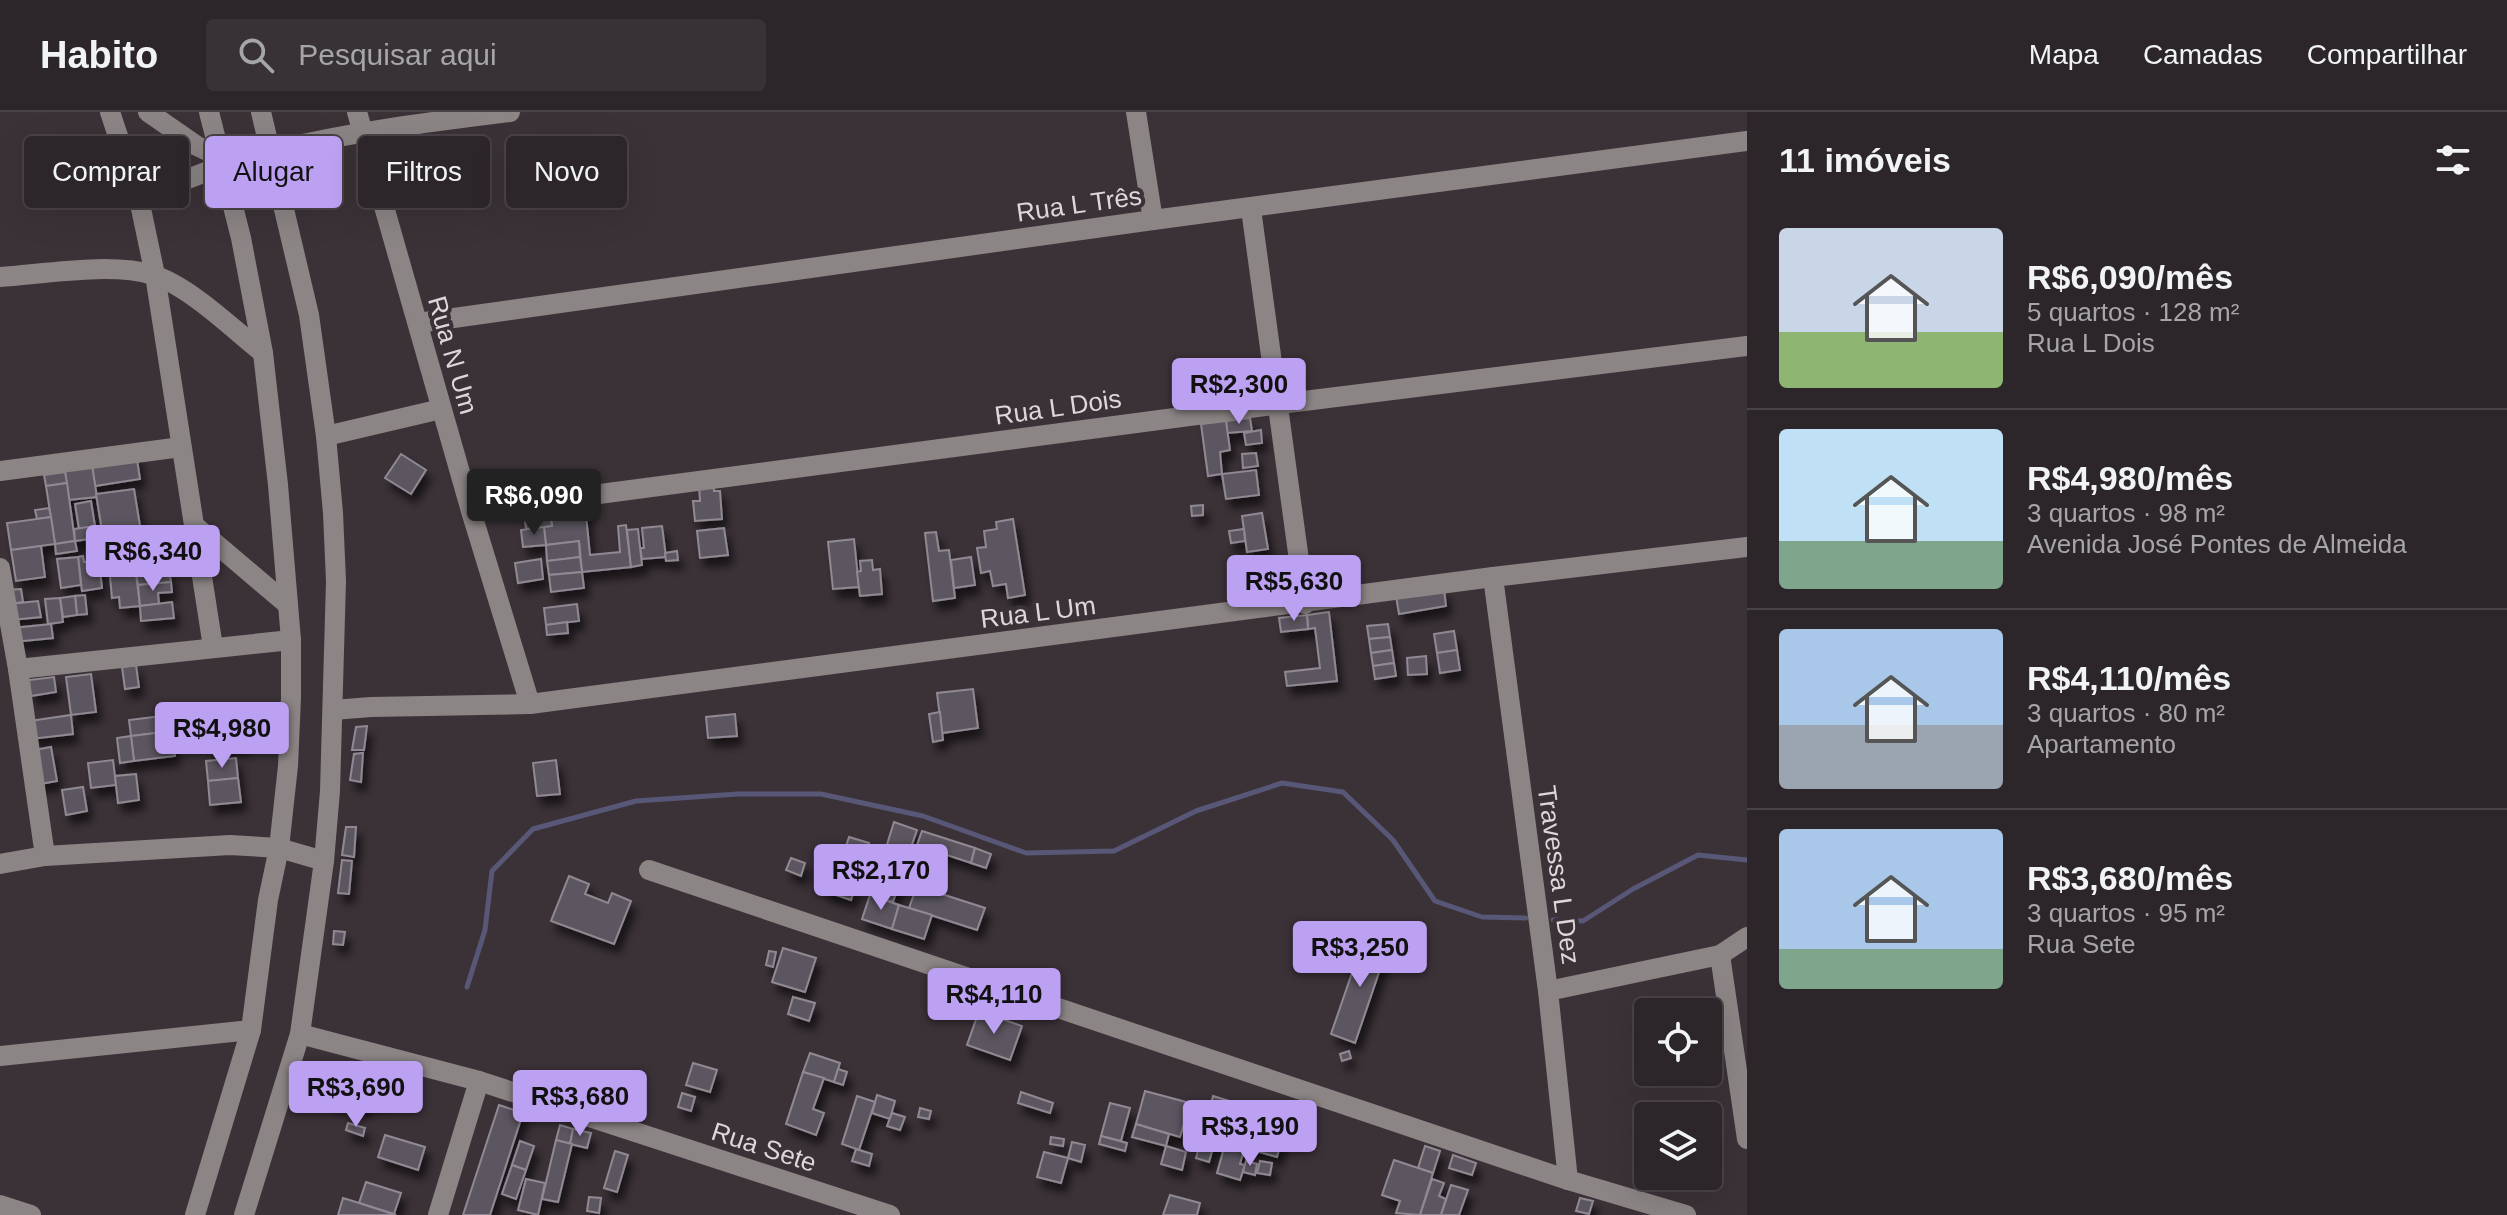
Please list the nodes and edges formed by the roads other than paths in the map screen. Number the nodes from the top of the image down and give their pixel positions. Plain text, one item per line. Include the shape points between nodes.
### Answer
1 (110, 112) edge
2 (148, 112) edge
3 (209, 112) edge
4 (261, 112) edge
5 (510, 112) edge
6 (1136, 112) edge
7 (358, 122) edge
8 (118, 136) edge
9 (215, 136) edge
10 (266, 136) edge
11 (315, 136) edge
12 (1747, 141) edge
13 (205, 151) edge
14 (141, 208) edge
15 (234, 208) edge
16 (283, 208) edge
17 (1251, 209) junction
18 (1153, 220) junction
19 (155, 275) junction
20 (0, 277) edge
21 (418, 323) junction
22 (1747, 346) edge
23 (263, 353) junction
24 (1280, 404) junction
25 (441, 409) junction
26 (326, 436) junction
27 (181, 447) junction
28 (0, 471) edge
29 (471, 511) junction
30 (195, 526) junction
31 (1747, 547) edge
32 (0, 568) edge
33 (1493, 577) junction
34 (1305, 604) junction
35 (288, 605) junction
36 (291, 640) junction
37 (213, 647) junction
38 (18, 669) junction
39 (530, 704) junction
40 (333, 710) junction
41 (279, 848) junction
42 (45, 856) junction
43 (324, 861) junction
44 (0, 864) edge
45 (649, 870) dead end
46 (1747, 937) edge
47 (1720, 955) junction
48 (1548, 991) junction
49 (251, 1030) junction
50 (300, 1034) junction
51 (0, 1056) edge
52 (479, 1081) junction
53 (1747, 1139) edge
54 (1568, 1180) junction
55 (0, 1205) edge
56 (31, 1215) edge
57 (195, 1215) edge
58 (244, 1215) edge
59 (438, 1215) edge
60 (890, 1215) edge
61 (1686, 1215) edge

1 - 8 street
2 - 13 street
3 - 9 street
4 - 10 street
5 - 7 street
6 - 18 street
7 - 11 street
7 - 21 street, Rua N Um
12 - 17 street, Rua L Três
14 - 19 street
15 - 23 street
16 - 26 street via 307,304
17 - 18 street, Rua L Três
17 - 24 street
18 - 21 street, Rua L Três
19 - 20 street via 105,270
19 - 23 street via 189,294
19 - 27 street
21 - 25 street, Rua N Um
22 - 24 street, Rua L Dois
23 - 35 street
24 - 29 street, Rua L Dois
24 - 34 street
25 - 26 street
25 - 29 street, Rua N Um
26 - 40 street via 336,581
27 - 28 street
27 - 30 street
29 - 39 street, Rua N Um
30 - 35 street
30 - 37 street
31 - 33 street, Rua L Um
32 - 38 street
33 - 34 street, Rua L Um
33 - 48 street, Travessa L Dez
34 - 39 street, Rua L Um
35 - 36 street
36 - 37 street
36 - 41 street via 288,766
37 - 38 street
38 - 42 street
39 - 40 street, Rua L Um
40 - 43 street
41 - 42 street via 230,845
41 - 43 street
41 - 49 street
42 - 44 street
43 - 50 street
45 - 54 street
46 - 47 street
47 - 48 street
47 - 53 street
48 - 54 street, Travessa L Dez
49 - 51 street
49 - 57 street
50 - 52 street, Rua Sete
50 - 58 street
52 - 59 street
52 - 60 street, Rua Sete
54 - 61 street
55 - 56 street

